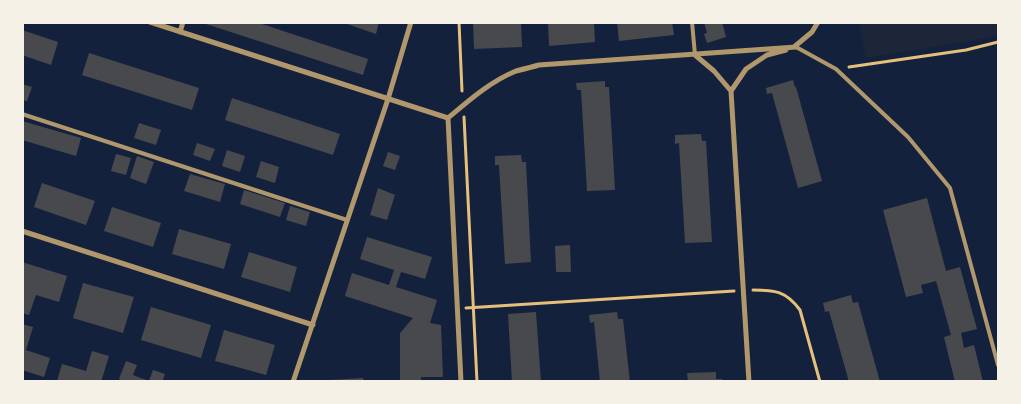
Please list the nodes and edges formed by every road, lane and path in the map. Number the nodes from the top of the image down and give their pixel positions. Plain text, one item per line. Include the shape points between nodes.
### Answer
1 (150, 22) edge
2 (183, 22) edge
3 (411, 22) edge
4 (459, 22) edge
5 (692, 22) edge
6 (818, 22) edge
7 (180, 32) junction
8 (998, 42) edge
9 (796, 47) junction
10 (695, 55) junction
11 (836, 69) junction
12 (731, 91) junction
13 (388, 99) junction
14 (463, 105) junction
15 (22, 114) edge
16 (448, 118) junction
17 (347, 220) junction
18 (22, 231) edge
19 (745, 290) junction
20 (458, 308) junction
21 (474, 308) junction
22 (313, 325) junction
23 (998, 365) edge
24 (293, 382) edge
25 (461, 382) edge
26 (478, 382) edge
27 (749, 382) edge
28 (820, 382) edge

1 - 7 street
2 - 7 street
3 - 13 street
4 - 14 path
5 - 10 lane
6 - 9 street
7 - 13 street
8 - 11 path via 966,50
9 - 10 street
9 - 11 lane
9 - 12 street via 767,55 746,70
10 - 12 street
10 - 14 street via 539,65 515,72
11 - 23 lane via 908,137 950,188
12 - 19 street
13 - 16 street
13 - 17 street
14 - 16 street
14 - 21 path
15 - 17 lane
16 - 20 street
17 - 22 street
18 - 22 street
19 - 21 path
19 - 27 street
19 - 28 path via 770,290 793,300 800,310
20 - 21 path
20 - 25 street
21 - 26 path
22 - 24 street

